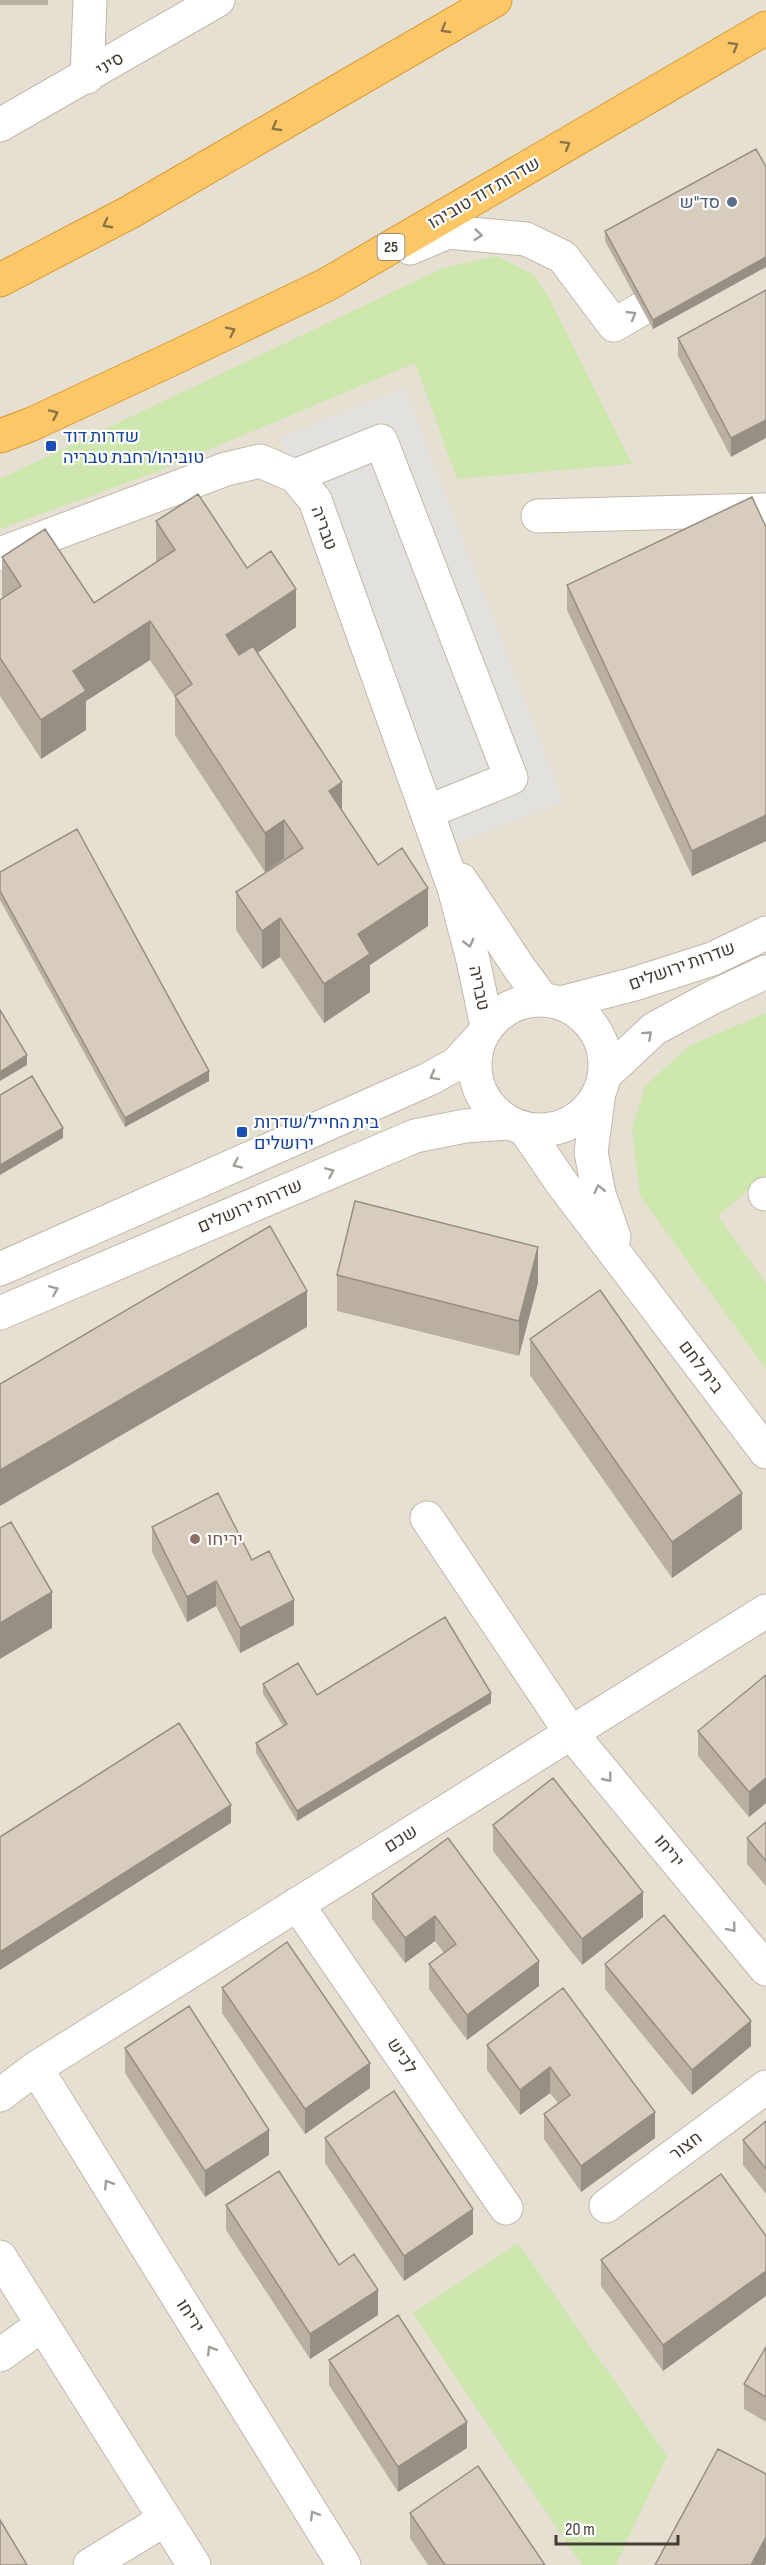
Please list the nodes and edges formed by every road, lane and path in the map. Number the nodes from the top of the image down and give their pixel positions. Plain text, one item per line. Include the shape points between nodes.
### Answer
1 (90, 0) edge
2 (218, 0) edge
3 (495, 0) edge
4 (766, 27) edge
5 (87, 77) junction
6 (0, 125) edge
7 (705, 272) edge
8 (0, 280) edge
9 (326, 285) junction
10 (0, 436) edge
11 (295, 476) junction
12 (766, 510) edge
13 (538, 516) dead end
14 (0, 554) edge
15 (427, 812) junction
16 (439, 847) junction
17 (766, 933) edge
18 (766, 972) edge
19 (552, 1001) junction
20 (483, 1033) junction
21 (602, 1083) junction
22 (516, 1126) junction
23 (0, 1269) edge
24 (637, 1282) junction
25 (0, 1312) edge
26 (766, 1452) edge
27 (427, 1518) dead end
28 (766, 1611) edge
29 (571, 1733) junction
30 (297, 1904) junction
31 (766, 1969) edge
32 (36, 2068) junction
33 (766, 2087) edge
34 (0, 2095) edge
35 (606, 2206) dead end
36 (506, 2208) dead end
37 (0, 2257) edge
38 (42, 2325) junction
39 (0, 2355) edge
40 (164, 2520) junction
41 (90, 2565) edge
42 (194, 2565) edge
43 (344, 2565) edge

1 - 5 street
2 - 5 street, סיני
3 -> 8 highway via 130,212
9 -> 4 highway, שדרות דוד טוביהו / 25
5 - 6 street, סיני
9 -> 7 street via 448,232 526,239 564,257 614,325
10 -> 9 highway, שדרות דוד טוביהו / 25
11 - 14 street, טבריה via 260,461 226,469
11 - 15 street, טבריה via 315,500
11 - 15 street via 381,441 511,778
12 - 13 street
15 - 16 street, טבריה
16 - 19 street, טבריה via 520,969
16 -> 20 street, טבריה via 454,888
17 - 19 street, שדרות ירושלים via 712,958 634,984
21 -> 18 street, שדרות ירושלים via 654,1029
19 - 20 street via 525,1001 511,1006
19 - 21 street via 578,1011 591,1023 605,1057
20 - 22 street via 474,1058 481,1096 492,1111
20 -> 23 street via 456,1064 429,1079
21 - 22 street via 590,1107 560,1128 542,1131
24 -> 21 street, בית לחם via 614,1237 599,1194 591,1152
22 - 24 street, בית לחם
25 -> 22 street, שדרות ירושלים via 415,1136 465,1126
24 - 26 street, בית לחם
27 - 29 street, יריחו
28 - 29 street, שכם
29 - 30 street, שכם
29 -> 31 street, יריחו
30 - 32 street, שכם
30 - 36 street, לכיש
32 - 34 street, שכם
43 -> 32 street, יריחו
33 - 35 street, חצור
37 - 38 street
38 - 39 street
38 - 40 street
40 - 41 street
40 - 42 street

